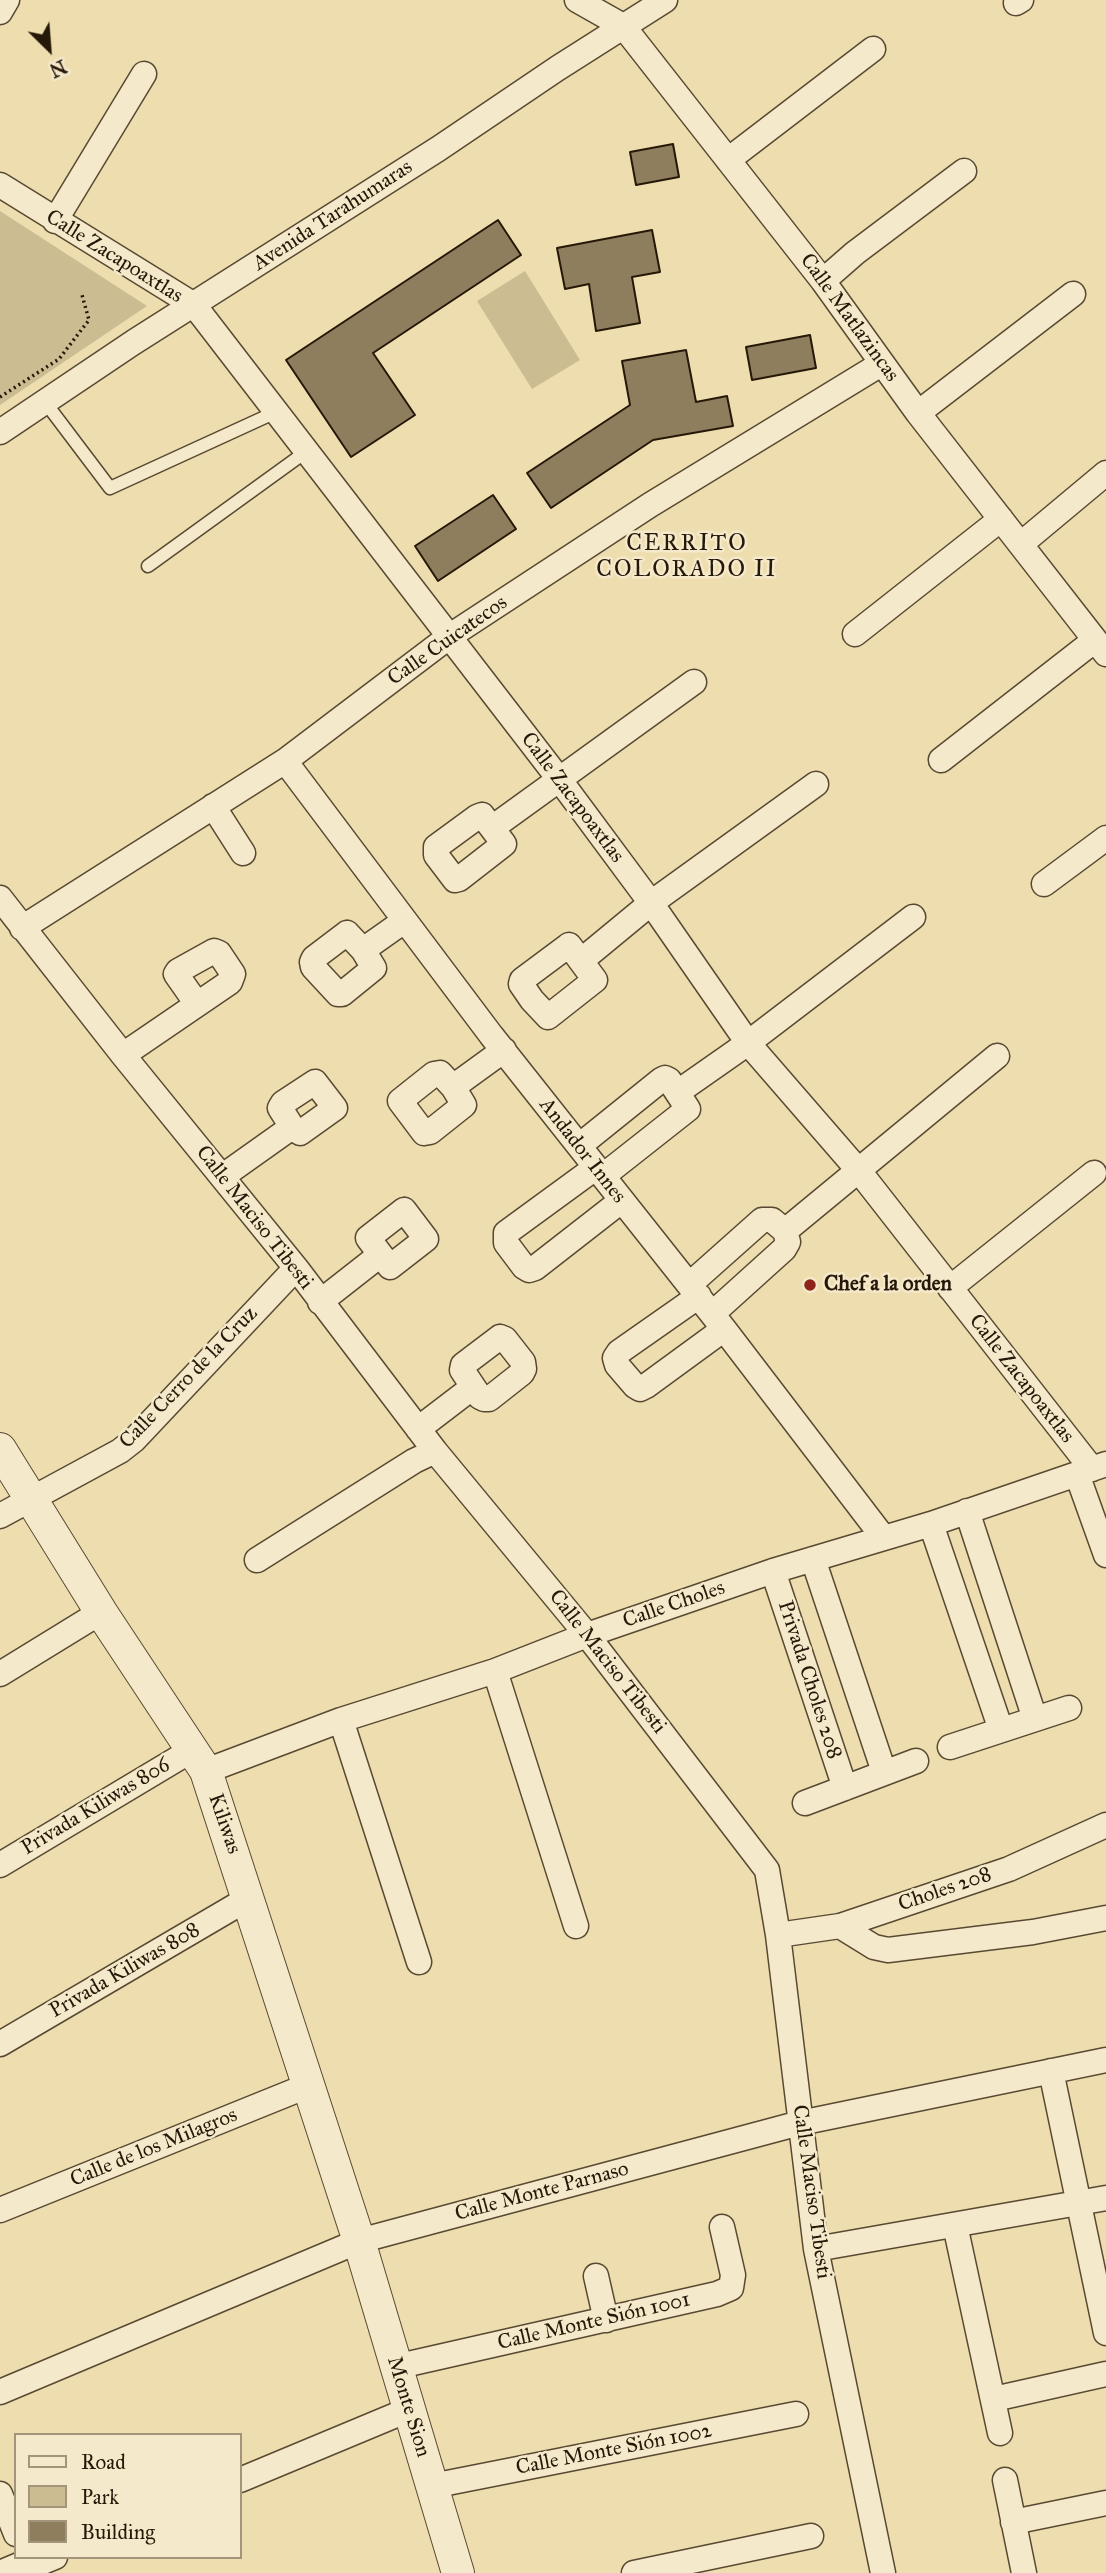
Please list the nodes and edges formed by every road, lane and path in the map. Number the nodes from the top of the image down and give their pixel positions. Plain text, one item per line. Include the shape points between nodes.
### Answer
1 (7, 0) edge
2 (577, 0) edge
3 (665, 0) edge
4 (0, 12) edge
5 (623, 26) junction
6 (873, 49) dead end
7 (144, 74) dead end
8 (728, 160) junction
9 (964, 171) dead end
10 (0, 185) edge
11 (55, 221) junction
12 (823, 281) junction
13 (1073, 294) dead end
14 (82, 295) dead end
15 (194, 306) junction
16 (881, 364) junction
17 (0, 397) edge
18 (45, 402) junction
19 (276, 412) junction
20 (919, 413) junction
21 (0, 432) edge
22 (307, 451) junction
23 (1106, 473) edge
24 (1001, 519) junction
25 (1021, 544) junction
26 (148, 566) dead end
27 (855, 634) dead end
28 (450, 636) junction
29 (1100, 647) edge
30 (694, 682) dead end
31 (941, 760) dead end
32 (285, 761) junction
33 (559, 779) junction
34 (816, 784) dead end
35 (213, 806) junction
36 (492, 828) dead end
37 (1106, 838) edge
38 (243, 853) dead end
39 (1044, 884) dead end
40 (0, 898) edge
41 (651, 903) junction
42 (913, 917) dead end
43 (404, 921) junction
44 (22, 928) junction
45 (363, 950) dead end
46 (582, 960) dead end
47 (197, 1004) dead end
48 (748, 1043) junction
49 (504, 1050) junction
50 (123, 1055) junction
51 (996, 1056) dead end
52 (453, 1087) dead end
53 (678, 1092) junction
54 (292, 1127) dead end
55 (579, 1146) junction
56 (859, 1171) junction
57 (599, 1172) junction
58 (1094, 1173) dead end
59 (223, 1176) junction
60 (621, 1201) junction
61 (785, 1231) junction
62 (380, 1255) dead end
63 (296, 1268) junction
64 (950, 1288) junction
65 (320, 1302) junction
66 (706, 1306) junction
67 (473, 1387) dead end
68 (418, 1429) junction
69 (0, 1448) edge
70 (435, 1451) junction
71 (1091, 1469) edge
72 (32, 1499) junction
73 (967, 1511) junction
74 (0, 1516) edge
75 (931, 1524) junction
76 (883, 1537) junction
77 (1106, 1555) edge
78 (813, 1559) junction
79 (257, 1560) dead end
80 (773, 1571) junction
81 (101, 1612) junction
82 (587, 1635) junction
83 (495, 1671) junction
84 (0, 1674) edge
85 (1069, 1708) dead end
86 (1035, 1719) junction
87 (341, 1720) junction
88 (1001, 1730) junction
89 (950, 1746) dead end
90 (199, 1760) junction
91 (916, 1761) dead end
92 (884, 1772) junction
93 (845, 1788) junction
94 (805, 1803) dead end
95 (1106, 1825) edge
96 (0, 1864) edge
97 (249, 1898) junction
98 (1106, 1917) edge
99 (576, 1926) dead end
100 (840, 1926) junction
101 (778, 1935) junction
102 (419, 1962) dead end
103 (0, 2044) edge
104 (1106, 2060) edge
105 (1051, 2071) junction
106 (307, 2086) junction
107 (800, 2123) junction
108 (1106, 2197) edge
109 (1079, 2203) junction
110 (0, 2210) edge
111 (956, 2225) junction
112 (722, 2227) dead end
113 (359, 2241) junction
114 (816, 2249) junction
115 (596, 2276) dead end
116 (606, 2320) junction
117 (1106, 2333) edge
118 (396, 2367) junction
119 (1106, 2374) edge
120 (0, 2392) edge
121 (994, 2399) junction
122 (408, 2410) junction
123 (796, 2414) dead end
124 (1000, 2433) dead end
125 (242, 2479) edge
126 (1004, 2480) dead end
127 (432, 2486) junction
128 (0, 2494) edge
129 (1106, 2503) edge
130 (1013, 2522) junction
131 (14, 2529) edge
132 (811, 2536) dead end
133 (48, 2559) edge
134 (27, 2565) edge
135 (451, 2571) edge
136 (0, 2573) edge
137 (634, 2573) edge
138 (883, 2573) edge
139 (1024, 2573) edge

1 - 4 street
2 - 5 street, Calle Matlazincas
3 - 5 street, Avenida Tarahumaras
5 - 8 street, Calle Matlazincas
5 - 15 street, Avenida Tarahumaras
6 - 8 street
7 - 11 street
8 - 12 street, Calle Matlazincas
9 - 12 street
10 - 11 street, Calle Zacapoaxtlas
11 - 15 street, Calle Zacapoaxtlas
12 - 16 street, Calle Matlazincas
13 - 20 street
14 - 17 path via 89,320 59,359
15 - 18 street, Avenida Tarahumaras
15 - 19 street, Calle Zacapoaxtlas
16 - 20 street, Calle Matlazincas
16 - 28 street, Calle Cuicatecos via 650,505
18 - 19 lane via 110,488
18 - 21 street, Avenida Tarahumaras
19 - 22 street, Calle Zacapoaxtlas
20 - 24 street, Calle Matlazincas
22 - 26 lane
22 - 28 street, Calle Zacapoaxtlas
23 - 25 street
24 - 25 street, Calle Matlazincas
24 - 27 street
25 - 29 street, Calle Matlazincas
28 - 32 street, Calle Cuicatecos
28 - 33 street, Calle Zacapoaxtlas
29 - 31 street
30 - 33 street
32 - 35 street, Calle Cuicatecos
32 - 43 street, Andador Innes
33 - 36 street
33 - 41 street, Calle Zacapoaxtlas
34 - 41 street
35 - 38 street
35 - 44 street, Calle Cuicatecos
37 - 39 street
40 - 44 street, Calle Maciso Tibesti
41 - 46 street
41 - 48 street, Calle Zacapoaxtlas
42 - 48 street
43 - 45 street
43 - 49 street, Andador Innes
44 - 50 street, Calle Maciso Tibesti
47 - 50 street
48 - 53 street
48 - 56 street, Calle Zacapoaxtlas
49 - 52 street
49 - 55 street, Andador Innes
50 - 59 street, Calle Maciso Tibesti
51 - 56 street
53 - 55 street via 669,1080 661,1080
53 - 57 street via 688,1105 686,1112
54 - 59 street
55 - 57 street, Andador Innes
56 - 61 street
56 - 64 street, Calle Zacapoaxtlas
57 - 60 street, Andador Innes
57 - 60 street via 506,1233 506,1243 524,1267 535,1268
58 - 64 street
59 - 63 street, Calle Maciso Tibesti
60 - 66 street, Andador Innes
61 - 66 street via 788,1242 784,1250
61 - 66 street via 772,1220 762,1220
62 - 65 street
63 - 65 street, Calle Maciso Tibesti
63 - 72 street, Calle Cerro de la Cruz via 134,1440
64 - 71 street, Calle Zacapoaxtlas
65 - 68 street, Calle Maciso Tibesti
66 - 76 street, Andador Innes
67 - 68 street
68 - 70 street, Calle Maciso Tibesti
69 - 72 street, Kiliwas
70 - 79 street
70 - 82 street, Calle Maciso Tibesti
71 - 73 street, Calle Choles
71 - 77 street
72 - 74 street, Calle Cerro de la Cruz
72 - 81 street, Kiliwas
73 - 75 street, Calle Choles
73 - 86 street
75 - 76 street, Calle Choles
75 - 88 street
76 - 78 street, Calle Choles
78 - 80 street, Calle Choles
78 - 92 street, Privada Choles 208
80 - 82 street, Calle Choles
80 - 93 street, Privada Choles 208
81 - 84 street
81 - 90 street, Kiliwas
82 - 83 street, Calle Choles
82 - 101 street, Calle Maciso Tibesti via 762,1860 770,1880
83 - 87 street, Calle Choles
83 - 99 street
85 - 86 street
86 - 88 street
87 - 90 street, Calle Choles
87 - 102 street
88 - 89 street
90 - 96 street, Privada Kiliwas 806
90 - 97 street, Kiliwas
91 - 92 street, Privada Choles 208
92 - 93 street, Privada Choles 208
93 - 94 street, Privada Choles 208
95 - 100 street, Choles 208 via 1009,1869
97 - 103 street, Privada Kiliwas 808
97 - 106 street, Kiliwas
98 - 100 street via 1033,1932 888,1950 874,1947
100 - 101 street, Choles 208
101 - 107 street, Calle Maciso Tibesti
104 - 105 street, Calle Monte Parnaso
105 - 107 street, Calle Monte Parnaso
105 - 109 street
106 - 110 street, Calle de los Milagros
106 - 113 street, Kiliwas
107 - 113 street, Calle Monte Parnaso
107 - 114 street, Calle Maciso Tibesti
108 - 109 street
109 - 111 street
109 - 117 street
111 - 114 street
111 - 121 street
112 - 116 street, Calle Monte Sión 1001 via 733,2275 731,2288
113 - 118 street, Monte Sion
113 - 120 street, Calle Monte Parnaso
114 - 138 street, Calle Maciso Tibesti
115 - 116 street
116 - 118 street, Calle Monte Sión 1001
118 - 122 street, Monte Sion
119 - 121 street
121 - 124 street
122 - 125 street
122 - 127 street, Monte Sion
123 - 127 street, Calle Monte Sión 1002
126 - 130 street
127 - 135 street, Monte Sion
128 - 131 street
129 - 130 street
130 - 139 street
132 - 137 street
133 - 134 street
134 - 136 street

